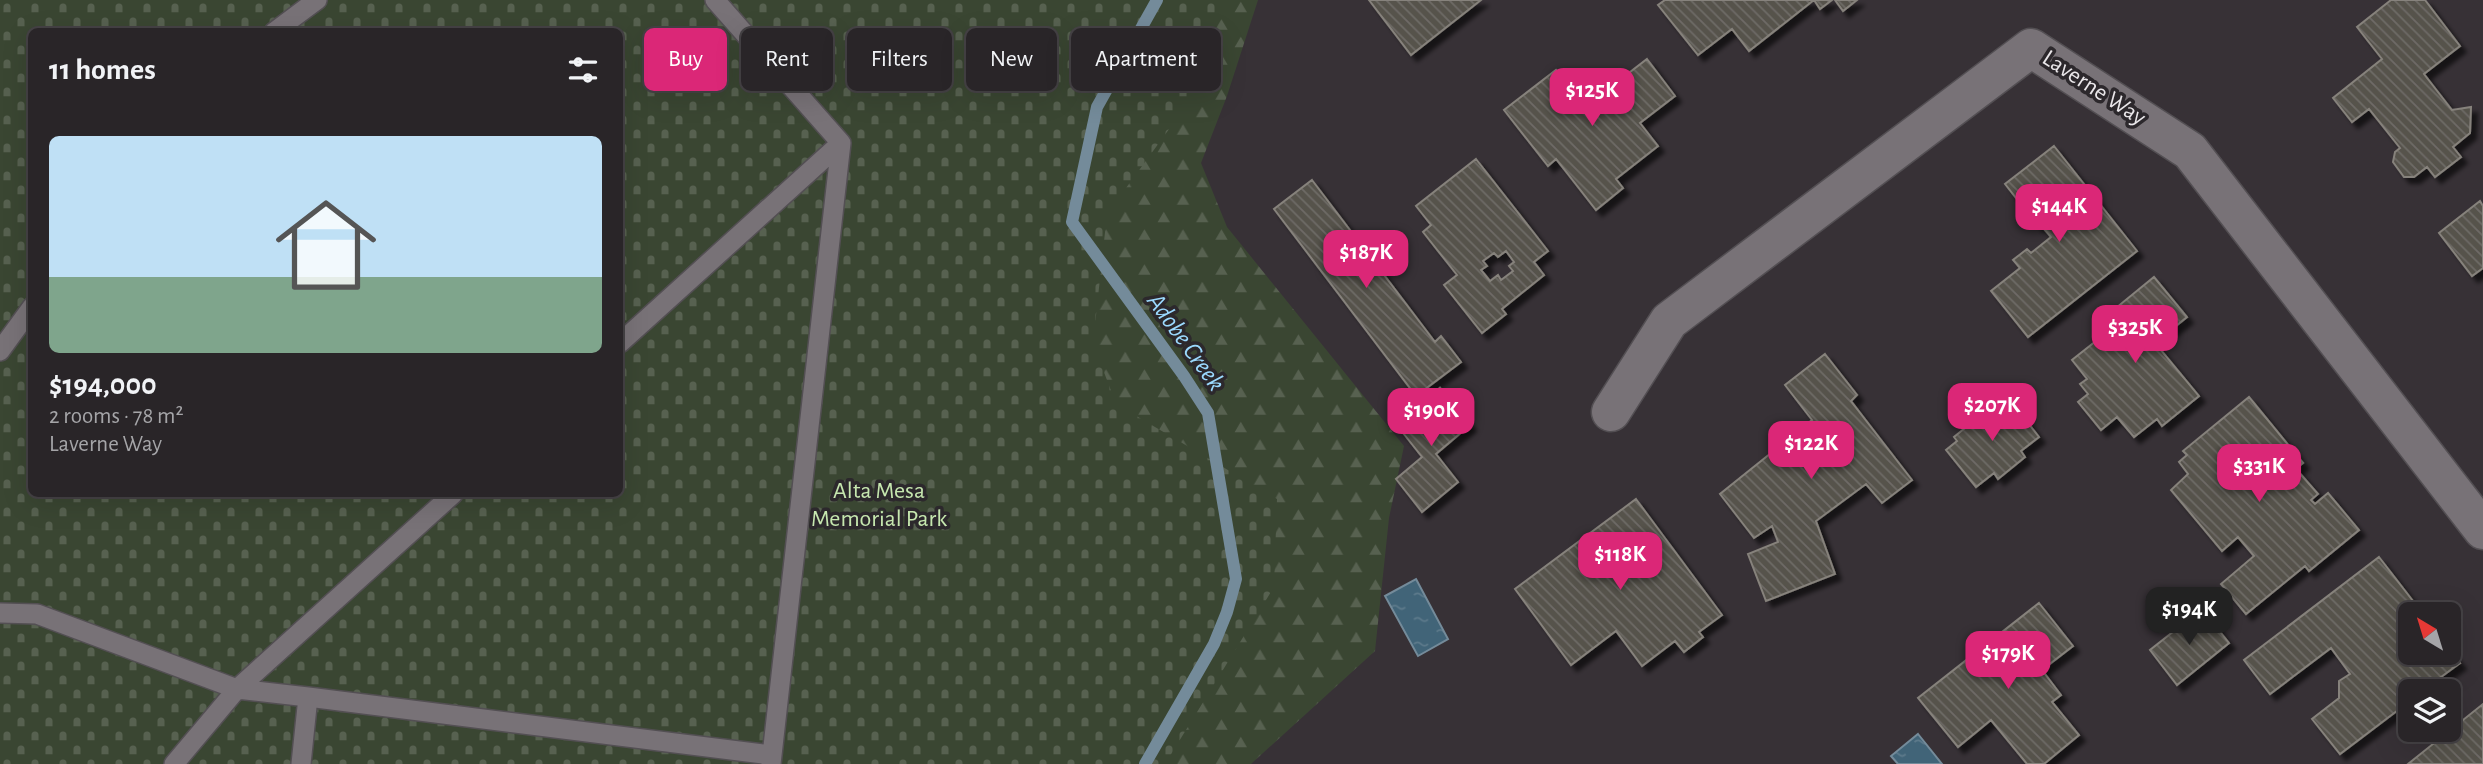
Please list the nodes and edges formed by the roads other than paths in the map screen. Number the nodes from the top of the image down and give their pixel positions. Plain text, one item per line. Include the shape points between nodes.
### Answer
1 (317, 0) edge
2 (715, 0) edge
3 (279, 28) edge
4 (841, 143) junction
5 (28, 312) edge
6 (623, 340) edge
7 (0, 351) edge
8 (1611, 412) dead end
9 (450, 497) edge
10 (2483, 530) edge
11 (0, 613) edge
12 (237, 689) junction
13 (308, 696) junction
14 (771, 759) edge
15 (174, 764) edge
16 (301, 764) edge

1 - 3 lane
2 - 4 lane
4 - 6 lane
4 - 14 lane
5 - 7 lane
8 - 10 street, Laverne Way via 1669,321 2031,48 2190,151
9 - 12 lane
11 - 12 lane via 37,614
12 - 13 lane
12 - 15 lane
13 - 14 lane
13 - 16 lane

